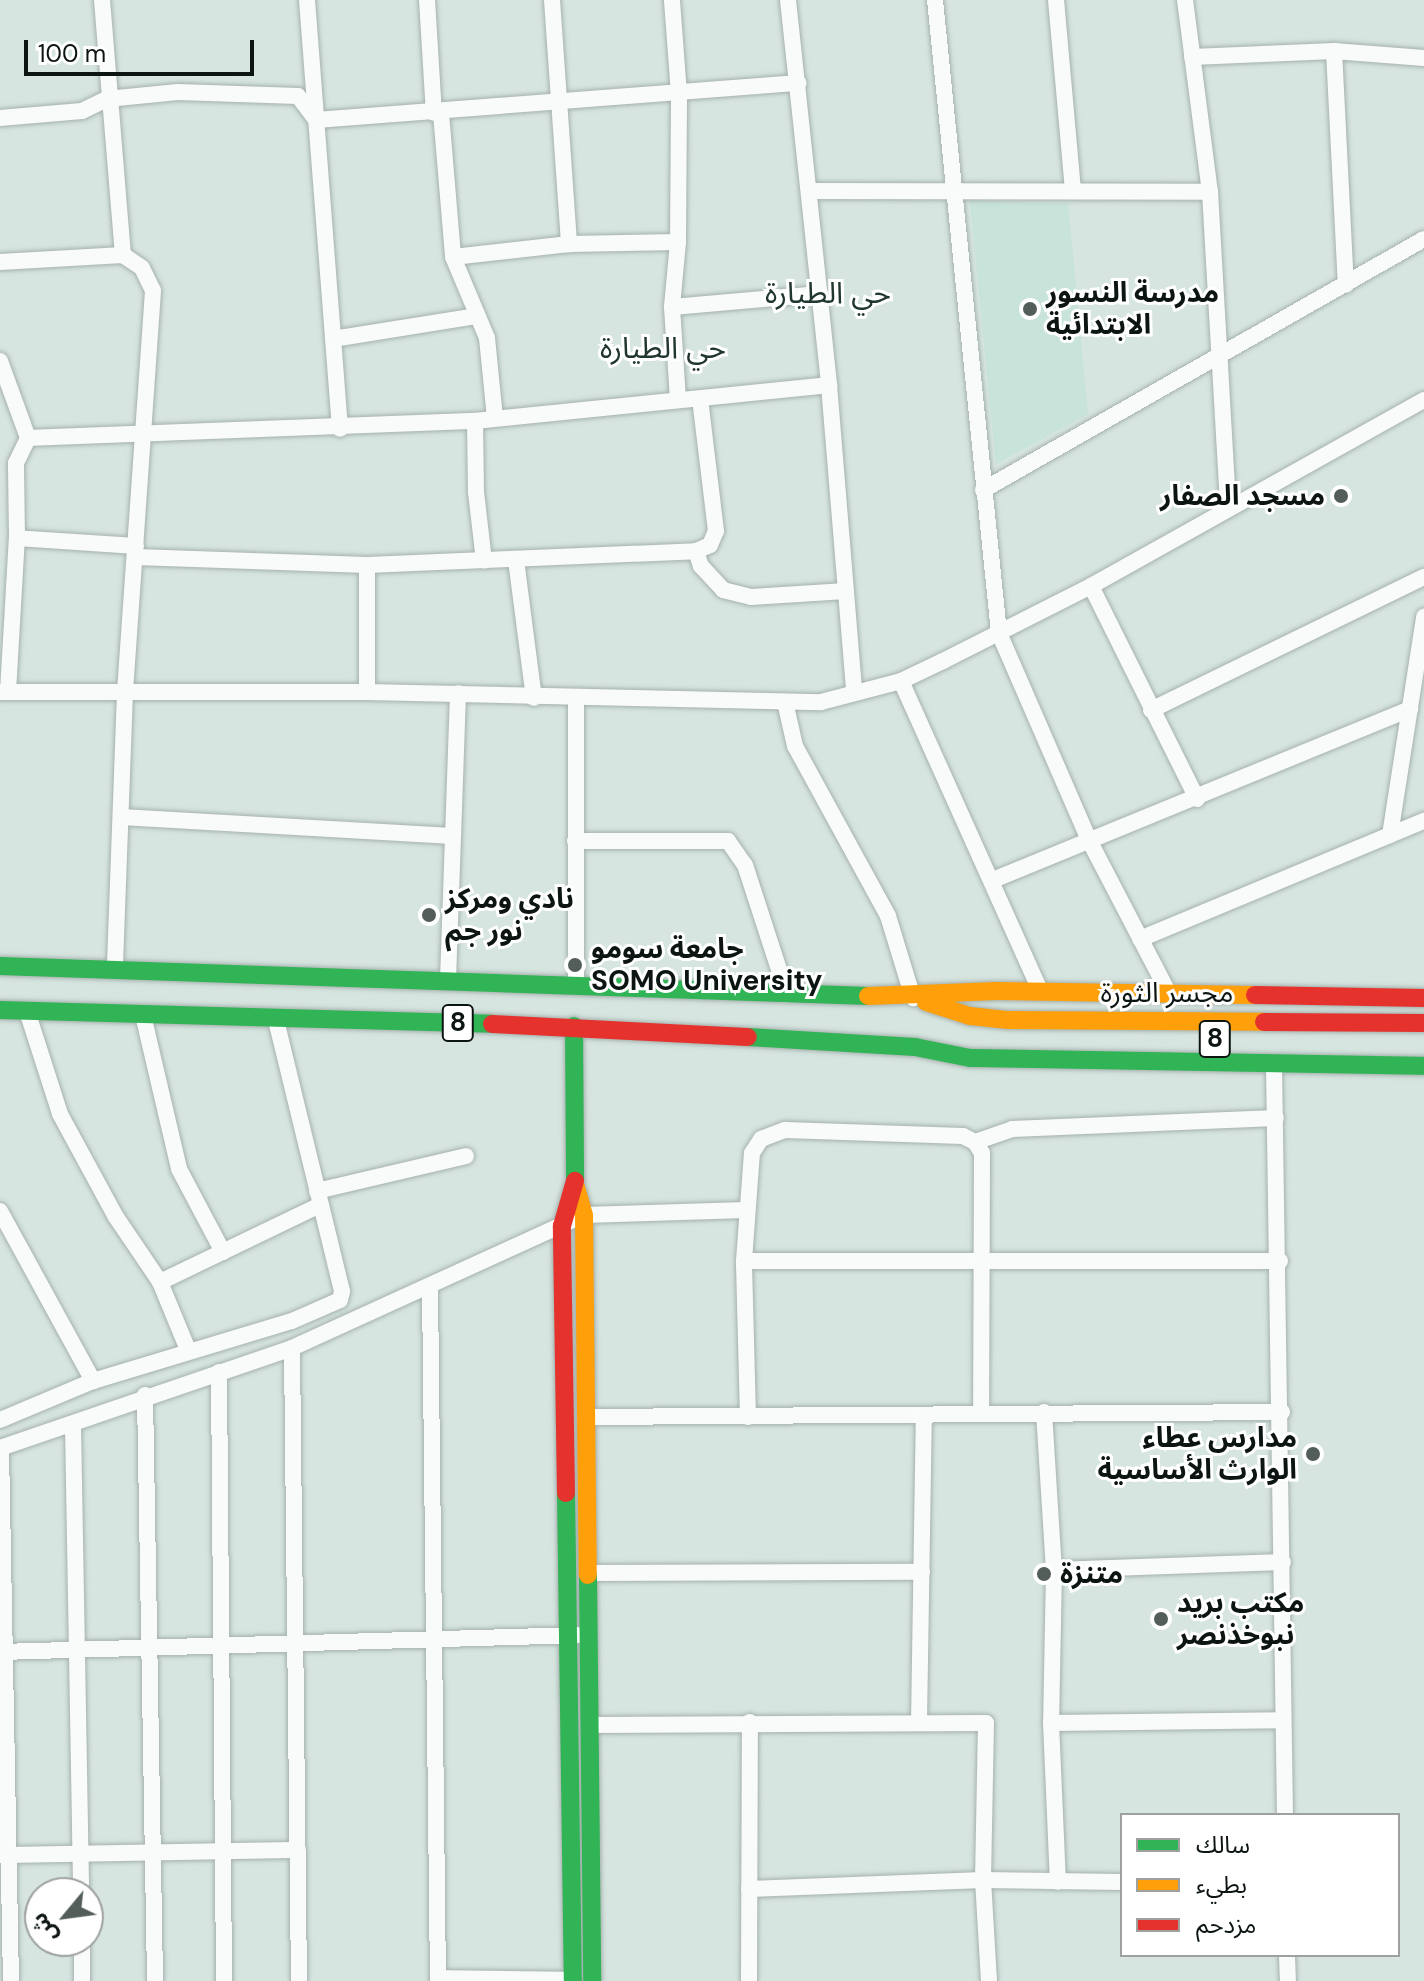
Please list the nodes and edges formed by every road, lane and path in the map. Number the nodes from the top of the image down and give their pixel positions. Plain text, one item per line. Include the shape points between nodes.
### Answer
1 (102, 0) edge
2 (307, 0) edge
3 (427, 0) edge
4 (552, 0) edge
5 (672, 0) edge
6 (788, 0) edge
7 (935, 0) edge
8 (1056, 0) edge
9 (1185, 0) edge
10 (1334, 51) junction
11 (1192, 57) junction
12 (1424, 58) edge
13 (799, 83) junction
14 (679, 94) junction
15 (107, 99) junction
16 (561, 104) junction
17 (438, 113) junction
18 (0, 118) edge
19 (316, 120) junction
20 (1073, 190) junction
21 (809, 191) junction
22 (954, 191) junction
23 (1210, 192) junction
24 (1424, 239) edge
25 (678, 242) junction
26 (569, 244) junction
27 (123, 255) junction
28 (453, 257) junction
29 (0, 262) edge
30 (1346, 285) junction
31 (820, 294) junction
32 (672, 307) junction
33 (477, 316) junction
34 (333, 339) junction
35 (1221, 355) junction
36 (0, 361) edge
37 (829, 385) junction
38 (700, 399) junction
39 (678, 400) junction
40 (1424, 400) edge
41 (495, 418) junction
42 (475, 421) junction
43 (340, 429) junction
44 (145, 436) junction
45 (28, 438) junction
46 (983, 490) junction
47 (7, 496) edge
48 (1228, 508) junction
49 (17, 538) junction
50 (136, 551) junction
51 (696, 551) junction
52 (516, 560) junction
53 (484, 561) junction
54 (367, 565) junction
55 (1424, 577) edge
56 (1091, 586) junction
57 (846, 591) junction
58 (1424, 617) edge
59 (999, 633) junction
60 (901, 681) junction
61 (4, 692) edge
62 (125, 692) junction
63 (367, 692) junction
64 (854, 692) junction
65 (458, 693) junction
66 (534, 698) junction
67 (576, 700) junction
68 (785, 702) junction
69 (1410, 709) junction
70 (1151, 710) junction
71 (1197, 799) junction
72 (121, 817) junction
73 (1424, 821) edge
74 (1390, 835) junction
75 (452, 836) junction
76 (1089, 840) junction
77 (575, 841) junction
78 (993, 880) junction
79 (1140, 939) junction
80 (1, 962) edge
81 (115, 969) junction
82 (448, 980) junction
83 (576, 985) junction
84 (1424, 989) edge
85 (1041, 992) junction
86 (787, 994) junction
87 (1169, 994) junction
88 (913, 998) junction
89 (1350, 998) junction
90 (1424, 998) edge
91 (0, 1010) edge
92 (27, 1011) junction
93 (143, 1015) junction
94 (276, 1020) junction
95 (1424, 1023) edge
96 (574, 1026) junction
97 (1008, 1028) junction
98 (1424, 1042) edge
99 (915, 1047) junction
100 (1344, 1063) junction
101 (1274, 1065) junction
102 (1424, 1066) edge
103 (1424, 1081) edge
104 (1276, 1118) junction
105 (975, 1142) junction
106 (466, 1156) dead end
107 (575, 1184) junction
108 (319, 1198) junction
109 (746, 1210) junction
110 (0, 1211) edge
111 (584, 1215) junction
112 (562, 1226) junction
113 (223, 1252) junction
114 (981, 1259) junction
115 (744, 1261) junction
116 (1280, 1261) junction
117 (160, 1282) junction
118 (430, 1288) junction
119 (292, 1348) junction
120 (188, 1350) junction
121 (219, 1372) junction
122 (93, 1381) junction
123 (145, 1395) junction
124 (1044, 1412) junction
125 (1282, 1412) junction
126 (981, 1413) junction
127 (924, 1415) junction
128 (585, 1417) junction
129 (748, 1417) junction
130 (0, 1420) edge
131 (73, 1425) junction
132 (0, 1448) edge
133 (1283, 1562) junction
134 (1054, 1570) junction
135 (922, 1572) junction
136 (588, 1573) junction
137 (567, 1635) junction
138 (589, 1635) junction
139 (436, 1638) junction
140 (295, 1643) junction
141 (152, 1649) junction
142 (221, 1649) junction
143 (77, 1650) junction
144 (2, 1652) edge
145 (1282, 1720) junction
146 (750, 1722) junction
147 (919, 1723) junction
148 (1051, 1723) junction
149 (591, 1725) junction
150 (1285, 1813) edge
151 (298, 1850) junction
152 (223, 1851) junction
153 (154, 1853) junction
154 (80, 1854) junction
155 (4, 1855) edge
156 (81, 1877) edge
157 (983, 1880) junction
158 (1058, 1882) junction
159 (1120, 1882) edge
160 (749, 1889) junction
161 (82, 1957) edge
162 (1287, 1957) edge
163 (438, 1980) edge
164 (11, 1981) edge
165 (82, 1981) edge
166 (155, 1981) edge
167 (224, 1981) edge
168 (299, 1981) edge
169 (580, 1981) edge
170 (749, 1981) edge
171 (989, 1981) edge
172 (1288, 1981) edge

1 - 15 street
2 - 19 street
3 - 17 street
4 - 16 street
5 - 14 street
6 - 13 street
7 - 22 street
8 - 20 street
9 - 11 street
10 - 11 street
10 - 12 street
10 - 30 street
11 - 23 street
13 - 14 street
13 - 21 street
14 - 16 street
14 - 25 street
15 - 18 street via 82,111
15 - 19 street via 259,91 298,96
15 - 27 street
16 - 17 street
16 - 26 street
17 - 19 street
17 - 28 street
19 - 34 street
20 - 22 street
20 - 23 street
21 - 22 street
21 - 31 street
22 - 46 street
23 - 35 street
24 - 30 street
25 - 26 street
25 - 32 street
26 - 28 street
27 - 29 street
27 - 44 street via 142,268 153,291
28 - 33 street
30 - 35 street
31 - 32 street
31 - 37 street
32 - 39 street
33 - 34 street
33 - 41 street via 487,338
34 - 43 street
35 - 46 street
35 - 48 street
36 - 45 street
37 - 38 street
37 - 57 street
38 - 39 street
38 - 51 street via 716,531 710,545
39 - 41 street
40 - 48 street
41 - 42 street
42 - 43 street
42 - 53 street
43 - 44 street
44 - 45 street
44 - 50 street
45 - 47 street
46 - 59 street
47 - 49 street
48 - 56 street
49 - 50 street
49 - 61 street
50 - 54 street
50 - 62 street
51 - 52 street
51 - 57 street via 716,582 737,594
52 - 53 street
52 - 66 street
53 - 54 street
54 - 63 street
55 - 70 street
56 - 59 street
56 - 70 street
57 - 64 street
58 - 69 street
59 - 60 street
59 - 76 street
60 - 64 street
60 - 78 street
61 - 62 street
62 - 63 street
62 - 72 street
63 - 65 street
64 - 68 street via 821,702
65 - 66 street
65 - 75 street
66 - 67 street
67 - 68 street
67 - 77 street
68 - 88 street via 795,746 888,916
69 - 71 street
69 - 74 street
70 - 71 street
71 - 76 street
72 - 75 street
72 - 81 street
73 - 74 street
74 - 79 street
75 - 82 street
76 - 78 street
76 - 79 street
77 - 83 street
77 - 86 street via 728,841 745,865
78 - 85 street
79 - 87 street
80 - 81 main road, 8
81 - 82 main road, 8
82 - 83 main road, 8
83 - 86 main road, 8
84 - 89 main road
85 - 87 main road
85 - 88 main road
86 - 88 main road, 8
87 - 89 main road
88 - 97 main road, مجسر الثورة / 8
89 - 90 main road
91 - 92 main road, 8
92 - 93 main road, 8
92 - 117 street via 60,1114 116,1217
93 - 94 main road, 8
93 - 113 street via 179,1169
94 - 96 main road, 8
94 - 108 street
95 - 97 main road, مجسر الثورة / 8
96 - 99 main road, 8
96 - 107 main road
97 - 98 main road, مجسر الثورة / 8
97 - 99 main road, مجسر الثورة / 8
99 - 101 main road via 970,1058
100 - 101 main road
100 - 102 main road
100 - 103 main road
101 - 104 street
104 - 105 street via 1012,1129
104 - 116 street
105 - 109 street via 963,1136 785,1130 769,1134 752,1153
105 - 114 street via 982,1153
106 - 108 street
107 - 111 main road
107 - 112 main road
108 - 113 street
108 - 120 street via 340,1300 292,1321
109 - 111 street
109 - 115 street
110 - 122 street
111 - 112 street
111 - 128 main road
112 - 118 street
112 - 137 main road
113 - 117 street
114 - 115 street
114 - 116 street
114 - 126 street
115 - 129 street
116 - 125 street
117 - 120 street
118 - 119 street
118 - 139 street
119 - 121 street
119 - 140 street
120 - 122 street
121 - 123 street
121 - 142 street
122 - 130 street
123 - 131 street
123 - 141 street
124 - 125 street
124 - 126 street
124 - 134 street
125 - 133 street
126 - 127 street
127 - 129 street
127 - 135 street
128 - 129 street
128 - 136 main road
131 - 132 street
131 - 143 street
132 - 144 street
133 - 134 street
133 - 145 street
134 - 148 street
135 - 136 street
135 - 147 street
136 - 138 main road
137 - 138 street
137 - 139 street
137 - 169 main road
138 - 149 main road
139 - 140 street
139 - 163 street
140 - 142 street
140 - 151 street
141 - 142 street
141 - 143 street
141 - 153 street
142 - 152 street
143 - 144 street
143 - 154 street
144 - 155 street
145 - 148 street
145 - 150 street
146 - 147 street
146 - 149 street
146 - 160 street
147 - 157 street via 986,1723
148 - 158 street
149 - 169 main road
151 - 152 street
151 - 168 street
152 - 153 street
152 - 167 street
153 - 154 street
153 - 166 street
154 - 155 street
154 - 156 street
155 - 164 street
157 - 158 street
157 - 160 street
157 - 171 street
158 - 159 street
160 - 170 street
161 - 165 street
162 - 172 street
163 - 169 street

